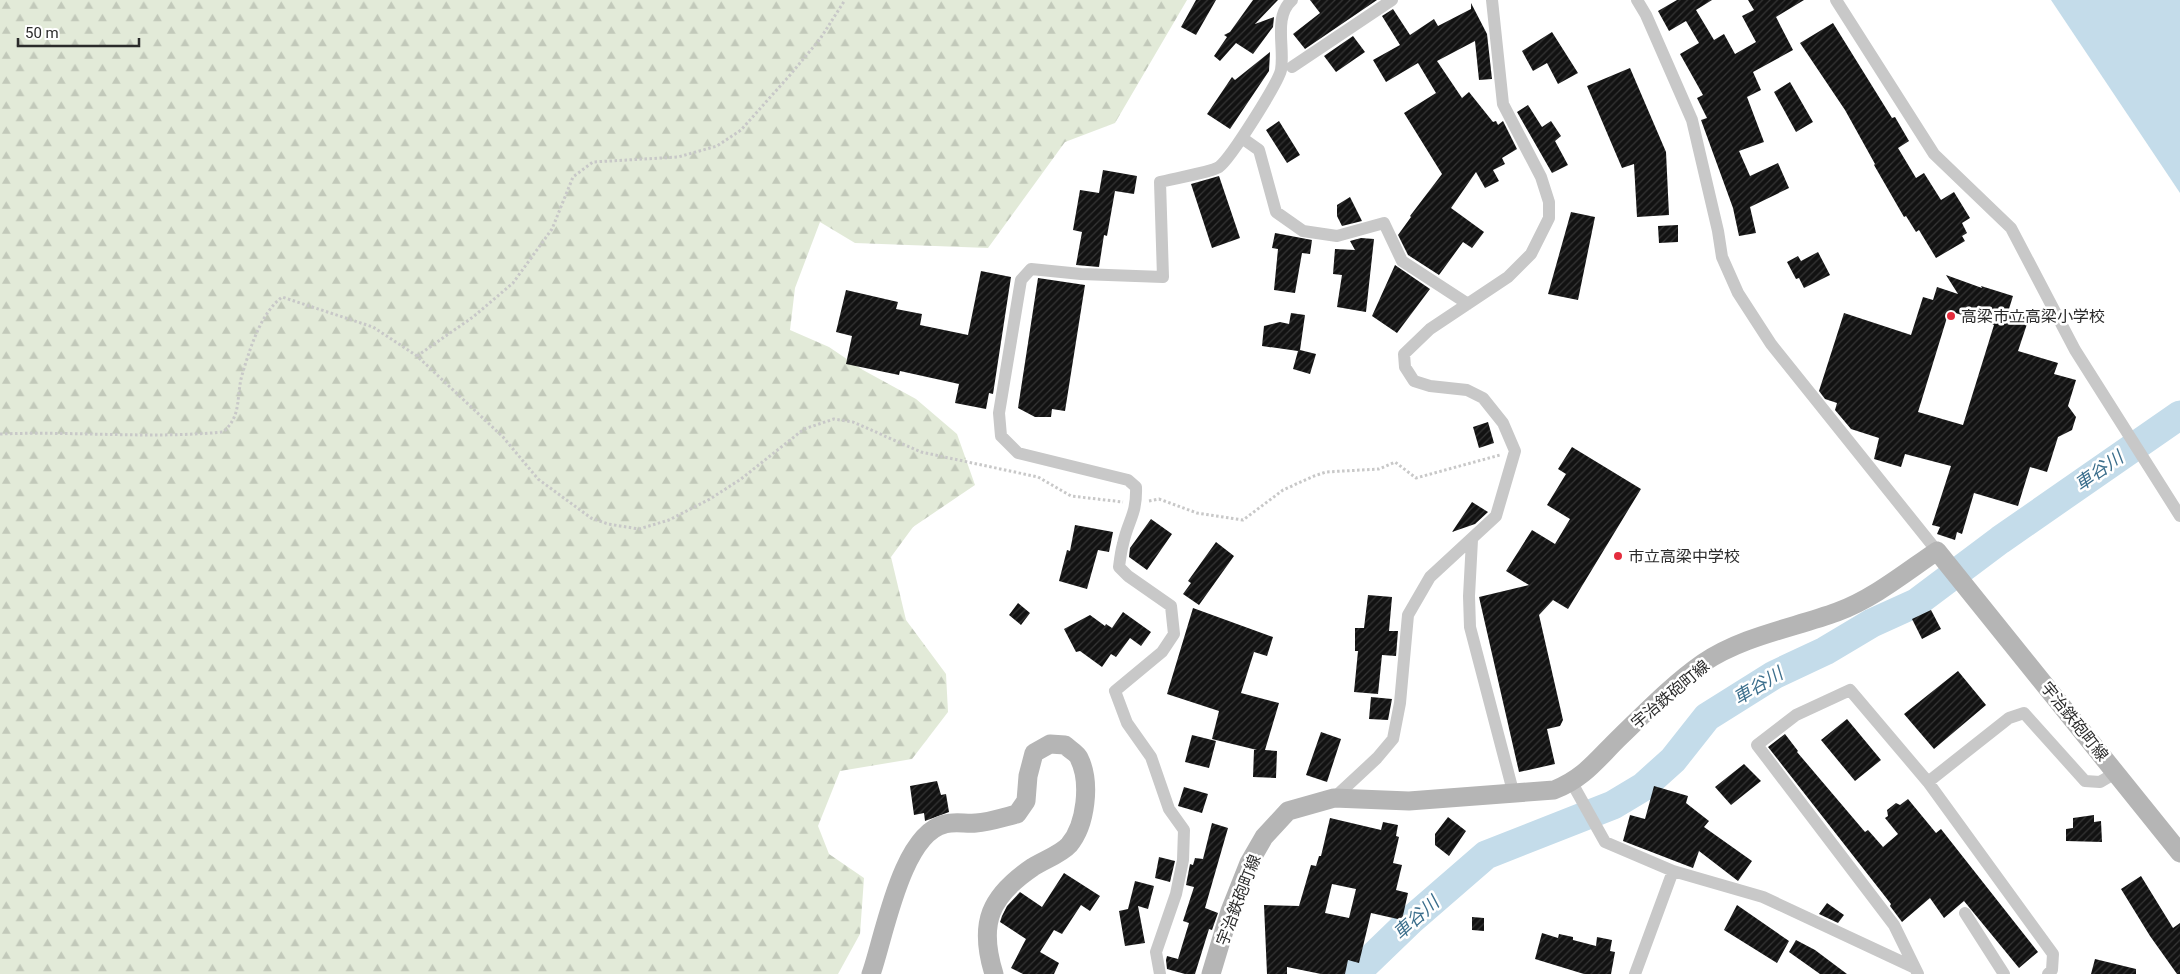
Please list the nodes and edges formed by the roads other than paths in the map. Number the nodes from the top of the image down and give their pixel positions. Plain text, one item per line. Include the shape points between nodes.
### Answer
1 (1292, 0) edge
2 (1392, 0) edge
3 (1492, 0) edge
4 (1637, 0) edge
5 (1836, 0) edge
6 (1292, 67) dead end
7 (1242, 138) junction
8 (1468, 304) junction
9 (2180, 516) edge
10 (1472, 540) junction
11 (1941, 557) junction
12 (2117, 772) junction
13 (1928, 782) junction
14 (1576, 789) junction
15 (1514, 795) junction
16 (1334, 798) junction
17 (2180, 853) edge
18 (1673, 871) junction
19 (1965, 913) dead end
20 (1915, 970) edge
21 (871, 974) edge
22 (994, 974) edge
23 (1160, 974) edge
24 (1211, 974) edge
25 (1634, 974) edge
26 (2004, 974) edge
27 (2048, 974) edge

1 - 7 street via 1286,5 1282,18 1281,71
2 - 6 street
3 - 8 street via 1503,104 1541,177 1549,202 1549,218 1531,254 1508,278
4 - 11 street via 1692,120 1722,257 1738,293 1771,344
5 - 9 street via 1934,154 2011,228 2074,350
7 - 8 street via 1259,150 1276,212 1303,231 1337,236 1384,224 1402,261
7 - 23 street via 1219,167 1160,182 1163,277 1031,269 1021,280 999,413 1001,436 1018,453 1128,480 1136,487 1133,518 1123,543 1120,567 1172,606 1174,634 1162,652 1115,691 1127,723 1152,757 1169,809 1184,830 1183,860 1176,894 1156,952
8 - 10 street via 1430,329 1404,354 1405,367 1414,382 1468,390 1484,398 1502,423 1514,451 1496,516
10 - 15 street via 1470,627
10 - 16 street via 1430,577 1408,614 1400,703 1392,739 1377,758
11 - 12 main road, 宇治鉄砲町線
11 - 14 main road, 宇治鉄砲町線 via 1839,611 1735,646 1704,663 1619,737
12 - 13 street via 2100,782 2085,781 2024,713 2009,718
12 - 17 main road, 宇治鉄砲町線
13 - 20 street via 1850,690 1796,715 1757,745 1894,925
13 - 27 street via 2053,954 2052,970
14 - 15 main road, 宇治鉄砲町線
14 - 18 street via 1605,842
15 - 16 main road, 宇治鉄砲町線 via 1409,801
16 - 24 main road, 宇治鉄砲町線 via 1288,811 1264,837 1249,863 1230,911
18 - 20 street via 1763,897
18 - 25 street
19 - 26 street
21 - 22 main road via 885,920 910,859 922,841 945,824 977,823 1017,814 1026,801 1034,753 1050,744 1065,745 1079,757 1086,788 1082,824 1068,846 1008,886 991,908 987,928

